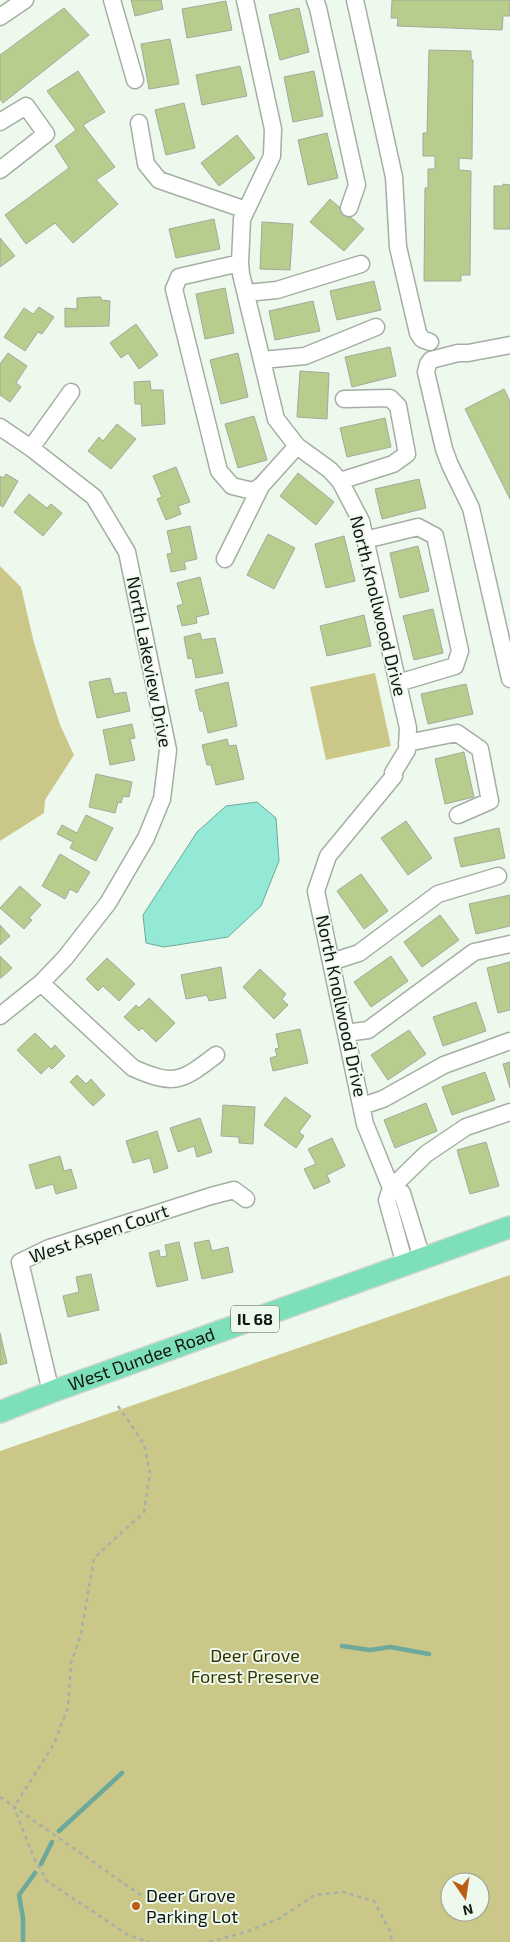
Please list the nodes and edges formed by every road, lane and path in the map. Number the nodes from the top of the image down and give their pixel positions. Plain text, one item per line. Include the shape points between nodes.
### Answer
1 (25, 0) edge
2 (112, 0) edge
3 (246, 0) edge
4 (315, 0) edge
5 (355, 0) edge
6 (0, 17) edge
7 (135, 80) dead end
8 (0, 122) edge
9 (139, 123) dead end
10 (0, 170) edge
11 (349, 208) dead end
12 (246, 210) junction
13 (240, 263) junction
14 (361, 264) dead end
15 (246, 293) junction
16 (376, 327) dead end
17 (430, 342) dead end
18 (510, 345) edge
19 (262, 360) junction
20 (71, 392) dead end
21 (344, 399) dead end
22 (0, 427) edge
23 (298, 446) junction
24 (32, 448) junction
25 (340, 481) junction
26 (261, 486) junction
27 (365, 540) junction
28 (226, 559) dead end
29 (510, 679) edge
30 (398, 684) junction
31 (407, 743) junction
32 (458, 815) dead end
33 (498, 876) dead end
34 (510, 944) edge
35 (331, 962) junction
36 (41, 983) junction
37 (0, 1016) edge
38 (346, 1033) junction
39 (510, 1041) edge
40 (216, 1055) dead end
41 (362, 1106) junction
42 (510, 1112) edge
43 (391, 1188) junction
44 (246, 1198) dead end
45 (510, 1227) edge
46 (414, 1261) junction
47 (51, 1392) junction
48 (118, 1406) dead end
49 (0, 1412) edge
50 (0, 1797) edge
51 (14, 1807) junction
52 (142, 1896) dead end
53 (148, 1942) edge
54 (209, 1942) edge
55 (392, 1942) edge

1 - 6 street
2 - 7 street
3 - 12 street, North Knollwood Drive via 273,130 272,156
4 - 11 street via 358,185
5 - 17 street via 394,177 398,247 418,333
8 - 10 street via 26,106 46,134
9 - 12 street via 146,164 159,180
12 - 13 street, North Knollwood Drive via 242,219
13 - 15 street, North Knollwood Drive
13 - 26 street via 179,277 174,290 219,471 232,486 253,491
14 - 15 street via 278,290
15 - 19 street, North Knollwood Drive
16 - 19 street via 305,356
18 - 29 street via 431,360 426,372 444,449 471,508
19 - 23 street, North Knollwood Drive via 276,419
20 - 24 street
21 - 25 street via 390,398 398,406 407,454 393,464
22 - 24 street, North Lakeview Drive
23 - 25 street, North Knollwood Drive
23 - 26 street
24 - 36 street, North Lakeview Drive via 94,497 127,552 168,750 162,799 146,838 108,903
25 - 27 street, North Knollwood Drive via 361,521
26 - 28 street
27 - 30 street, North Knollwood Drive
27 - 30 street via 418,527 435,536 460,650 455,666
30 - 31 street, North Knollwood Drive via 408,728
31 - 32 street via 457,733 480,749 490,801
31 - 35 street, North Knollwood Drive via 407,750 394,776 328,856 316,890
33 - 35 street via 438,894 359,953
34 - 38 street via 474,952 368,1030
35 - 38 street, North Knollwood Drive
36 - 37 street, North Lakeview Drive
36 - 40 street via 133,1068 149,1075 164,1080 178,1079
38 - 41 street, North Knollwood Drive
39 - 41 street via 444,1065 383,1099
41 - 43 street, North Knollwood Drive via 365,1124
42 - 43 street via 466,1127 426,1154
43 - 46 street, North Knollwood Drive via 402,1193
44 - 47 street, West Aspen Court via 234,1190 211,1196 54,1246 20,1262
45 - 46 main road, West Dundee Road / IL 68
46 - 47 main road, West Dundee Road / IL 68
47 - 49 main road, West Dundee Road / IL 68
48 - 51 path via 144,1444 150,1473 144,1512 94,1558 81,1634 71,1663 68,1707 54,1744
50 - 51 path
51 - 52 path
51 - 53 path via 34,1858 47,1881 128,1935
54 - 55 path via 280,1918 315,1895 343,1892 374,1901 390,1930

